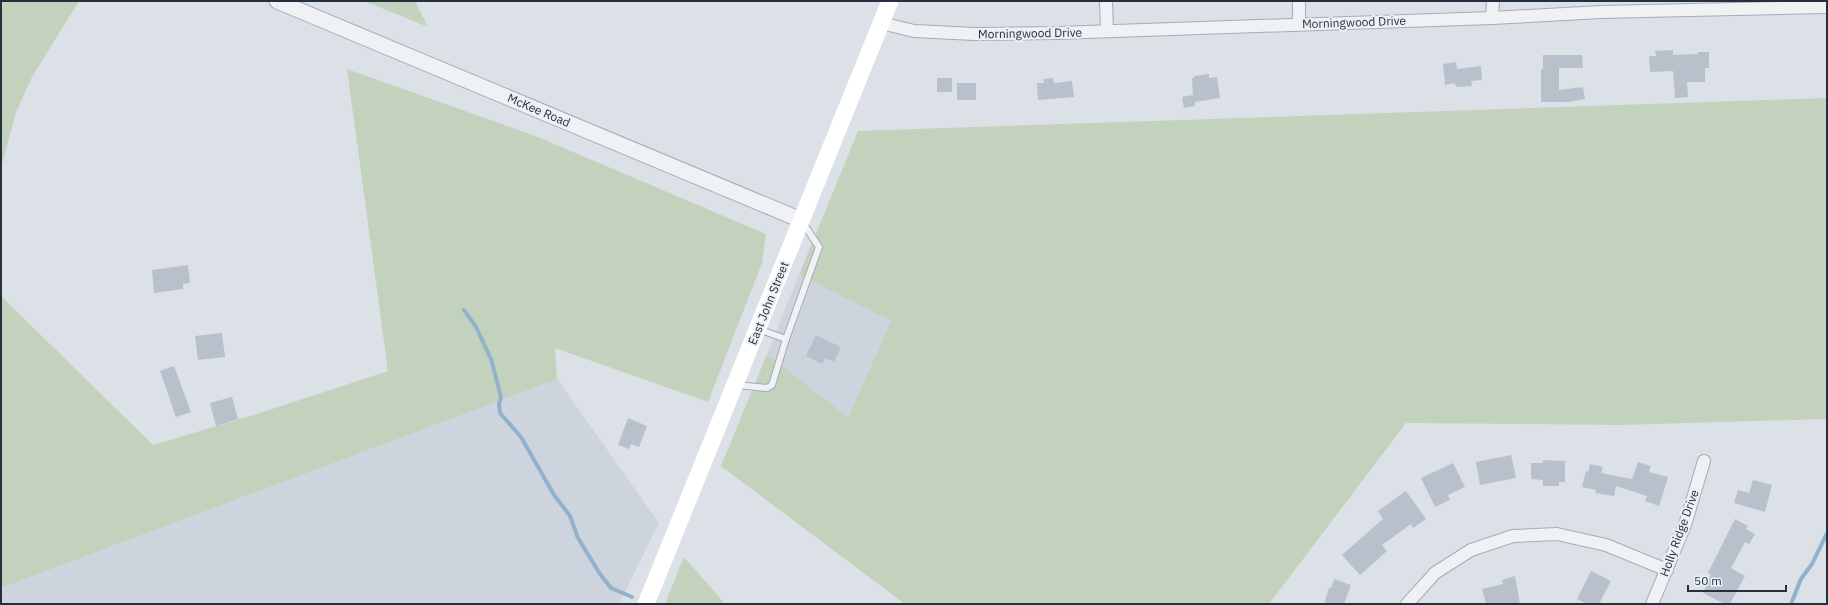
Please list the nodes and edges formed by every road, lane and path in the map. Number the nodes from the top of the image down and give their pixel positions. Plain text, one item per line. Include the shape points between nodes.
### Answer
1 (277, 1) edge
2 (890, 1) edge
3 (1106, 1) edge
4 (1299, 1) edge
5 (1494, 1) edge
6 (1688, 5) edge
7 (1827, 7) edge
8 (1492, 18) junction
9 (881, 23) junction
10 (1299, 24) junction
11 (1107, 31) junction
12 (801, 220) junction
13 (758, 329) junction
14 (786, 339) junction
15 (735, 385) junction
16 (1704, 461) dead end
17 (1667, 570) junction
18 (646, 604) edge
19 (1407, 604) edge
20 (1652, 604) edge

1 - 12 street, McKee Road
2 - 9 main road, East John Street
3 - 11 street
4 - 10 street
5 - 8 street
6 - 7 street, Morningwood Drive
6 - 8 street, Morningwood Drive
8 - 10 street, Morningwood Drive
9 - 11 street, Morningwood Drive via 914,31 974,34
9 - 12 main road, East John Street
10 - 11 street, Morningwood Drive
12 - 13 main road, East John Street
12 - 14 lane via 819,247
13 - 14 lane
13 - 15 main road, East John Street
14 - 15 lane via 772,384 766,388
15 - 18 main road, East John Street
16 - 17 street, Holly Ridge Drive
17 - 19 street via 1606,545 1558,534 1513,536 1471,550 1435,573
17 - 20 street, Holly Ridge Drive

